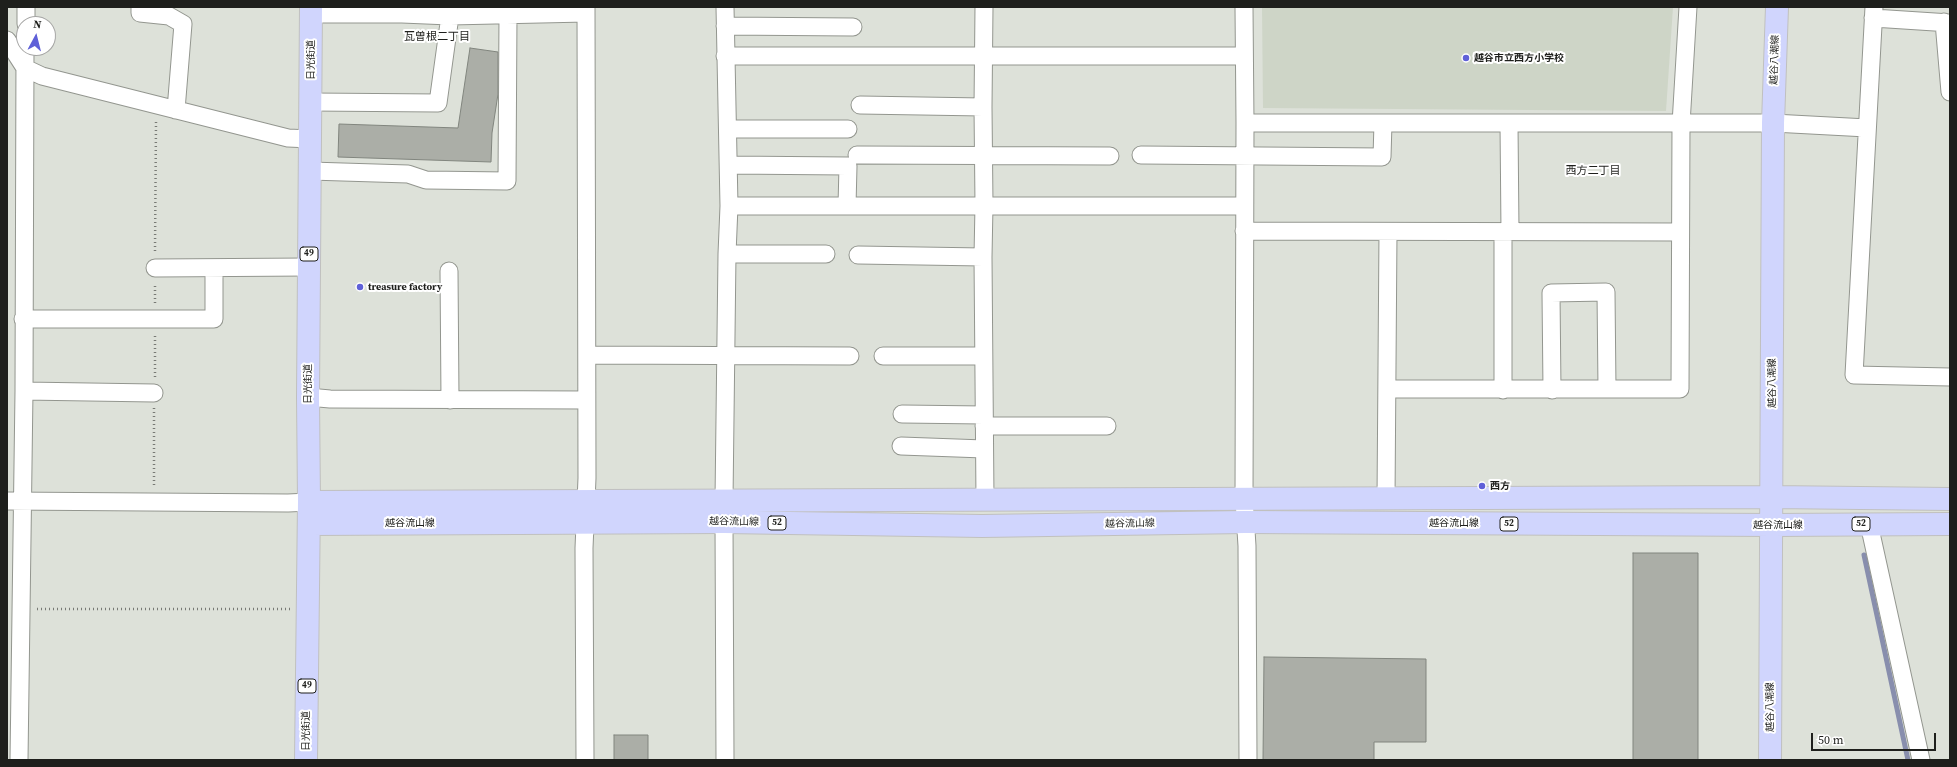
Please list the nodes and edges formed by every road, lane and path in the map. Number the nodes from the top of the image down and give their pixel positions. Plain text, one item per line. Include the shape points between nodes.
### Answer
1 (140, 7) edge
2 (725, 7) edge
3 (984, 7) edge
4 (1244, 7) edge
5 (1688, 7) edge
6 (1777, 7) edge
7 (311, 10) edge
8 (586, 10) edge
9 (1873, 13) edge
10 (508, 15) junction
11 (450, 16) junction
12 (1947, 22) edge
13 (725, 26) junction
14 (853, 27) dead end
15 (7, 40) edge
16 (25, 56) edge
17 (725, 56) junction
18 (1244, 56) junction
19 (984, 57) junction
20 (25, 68) junction
21 (1950, 92) edge
22 (311, 102) junction
23 (860, 105) dead end
24 (983, 106) junction
25 (176, 110) junction
26 (1245, 123) junction
27 (1384, 123) junction
28 (1773, 123) junction
29 (1509, 124) junction
30 (1681, 124) junction
31 (1866, 128) junction
32 (728, 129) junction
33 (848, 129) dead end
34 (310, 139) junction
35 (857, 155) dead end
36 (1141, 155) dead end
37 (984, 156) junction
38 (1110, 156) dead end
39 (1245, 156) junction
40 (729, 165) junction
41 (310, 171) junction
42 (984, 205) junction
43 (729, 206) junction
44 (847, 206) junction
45 (1244, 206) junction
46 (1244, 231) junction
47 (1388, 232) junction
48 (1680, 232) junction
49 (1506, 233) junction
50 (727, 254) junction
51 (826, 254) dead end
52 (858, 256) dead end
53 (983, 257) junction
54 (309, 267) junction
55 (155, 268) dead end
56 (214, 268) junction
57 (449, 272) dead end
58 (23, 319) junction
59 (587, 355) junction
60 (726, 356) junction
61 (850, 356) dead end
62 (883, 356) dead end
63 (983, 356) junction
64 (1950, 377) edge
65 (1387, 389) junction
66 (1607, 389) junction
67 (1503, 390) junction
68 (1552, 390) junction
69 (24, 391) junction
70 (154, 393) dead end
71 (308, 397) junction
72 (450, 400) junction
73 (586, 400) junction
74 (902, 414) dead end
75 (984, 420) junction
76 (1107, 426) dead end
77 (901, 446) dead end
78 (984, 449) junction
79 (1772, 497) junction
80 (1244, 499) junction
81 (1386, 499) junction
82 (1950, 499) edge
83 (586, 500) junction
84 (724, 500) junction
85 (984, 500) junction
86 (15, 501) edge
87 (309, 502) junction
88 (585, 522) junction
89 (724, 522) junction
90 (1246, 522) junction
91 (309, 524) junction
92 (1869, 524) junction
93 (1950, 524) edge
94 (1772, 526) junction
95 (14, 578) edge
96 (33, 609) dead end
97 (291, 609) dead end
98 (19, 760) edge
99 (306, 760) edge
100 (585, 760) edge
101 (725, 760) edge
102 (1248, 760) edge
103 (1770, 760) edge
104 (1921, 760) edge

1 - 25 street via 140,13 169,16 183,24
2 - 13 street
3 - 19 street
4 - 18 street
5 - 30 street
6 - 28 main road, 越谷八潮線
7 - 11 street
7 - 22 main road, 日光街道 / 49
8 - 10 street
8 - 59 street
9 - 12 street
9 - 31 street
10 - 11 street
10 - 41 street via 507,181 426,180 408,174
11 - 22 street via 438,103
12 - 21 street
13 - 14 street
13 - 17 street
15 - 20 street
16 - 20 street
17 - 19 street
17 - 32 street
18 - 19 street
18 - 26 street
19 - 24 street
20 - 25 street via 42,76
20 - 58 street
22 - 34 main road, 日光街道 / 49
23 - 24 street
24 - 37 street
25 - 34 street via 288,138
26 - 27 street
26 - 39 street
27 - 29 street
27 - 39 street via 1382,157
28 - 30 street
28 - 31 street
28 - 79 main road, 越谷八潮線
29 - 30 street
29 - 49 street
30 - 48 street
31 - 64 street via 1854,375
32 - 33 street
32 - 40 street
34 - 41 main road, 日光街道 / 49
35 - 37 street
36 - 39 street
37 - 38 street
37 - 42 street
39 - 45 street
40 - 43 street
40 - 44 street via 848,166
41 - 54 main road, 日光街道 / 49
42 - 44 street
42 - 45 street
42 - 53 street
43 - 44 street
43 - 50 street
45 - 46 street
46 - 47 street
46 - 80 street
47 - 49 street
47 - 65 street
48 - 49 street
48 - 66 street via 1680,389
49 - 67 street
50 - 51 street
50 - 60 street
52 - 53 street
53 - 63 street
54 - 56 street
54 - 71 main road, 日光街道 / 49
55 - 56 street
56 - 58 street via 214,319
57 - 72 street
58 - 69 street
59 - 60 street
59 - 73 street
60 - 61 street
60 - 84 street
62 - 63 street
63 - 75 street
65 - 67 street
65 - 81 street
66 - 68 street
66 - 68 street via 1606,292 1551,293
67 - 68 street
69 - 70 street
69 - 86 street
71 - 72 street
71 - 87 main road, 日光街道 / 49
72 - 73 street
73 - 83 street
74 - 75 street
75 - 76 street
75 - 78 street
77 - 78 street
78 - 85 street
79 - 81 main road, 越谷流山線
79 - 82 main road, 越谷流山線
79 - 94 main road, 越谷八潮線
80 - 81 main road, 越谷流山線
80 - 85 main road, 越谷流山線
80 - 90 street
83 - 84 main road, 越谷流山線
83 - 87 main road, 越谷流山線
83 - 88 street
84 - 85 main road, 越谷流山線
86 - 87 street
86 - 95 street
87 - 91 main road, 日光街道 / 49
88 - 89 main road, 越谷流山線 / 52
88 - 91 main road, 越谷流山線 / 52
88 - 100 street
89 - 90 main road, 越谷流山線 / 52 via 982,526
89 - 101 street
90 - 94 main road, 越谷流山線 / 52
90 - 102 street
91 - 99 main road, 日光街道 / 49
92 - 93 main road, 越谷流山線 / 52
92 - 94 main road, 越谷流山線 / 52
92 - 104 street
94 - 103 main road, 越谷八潮線
95 - 98 street
96 - 97 path

